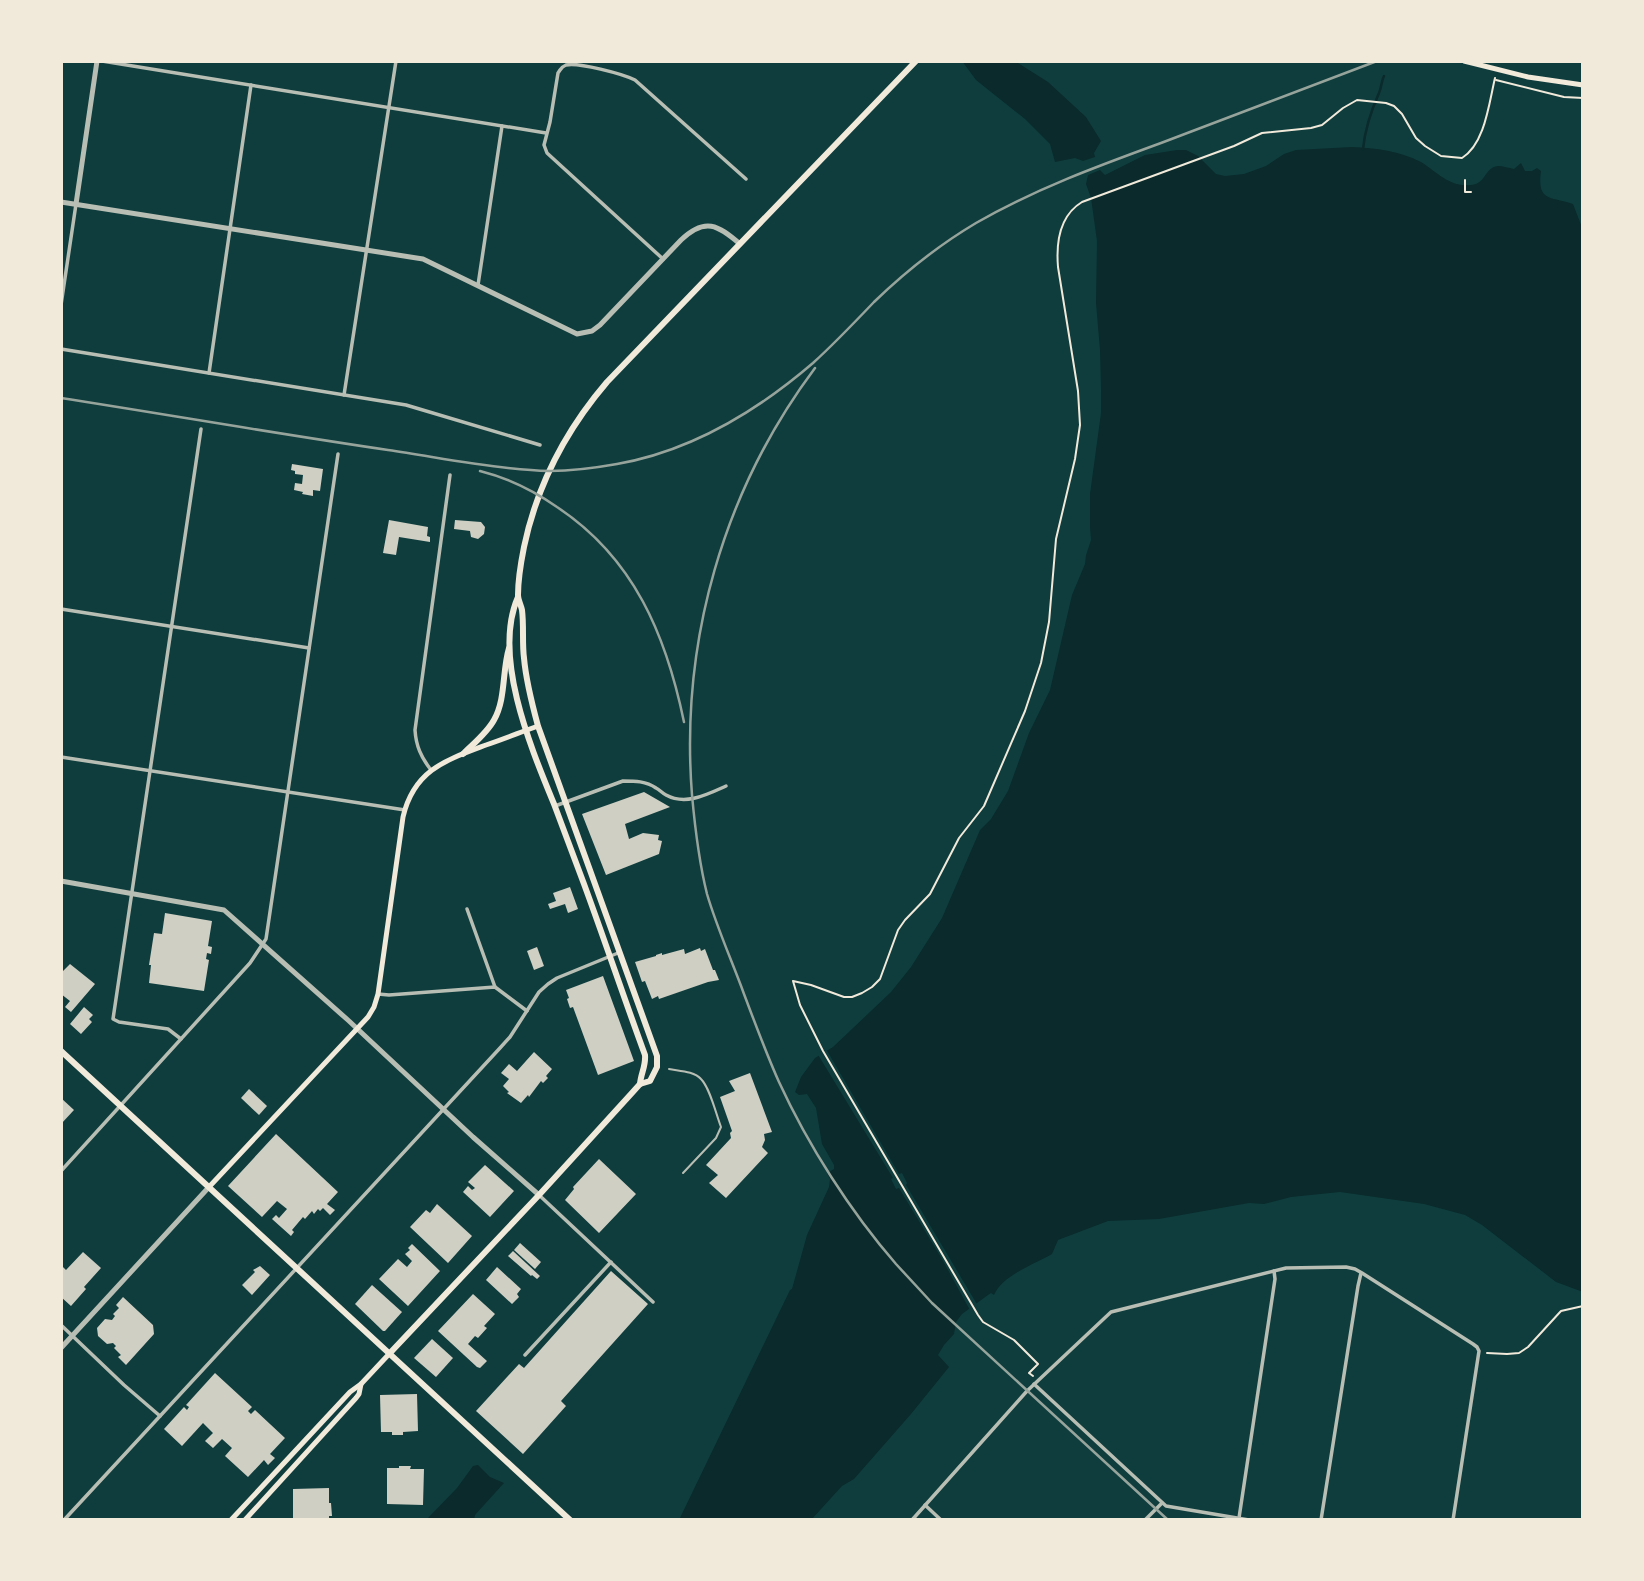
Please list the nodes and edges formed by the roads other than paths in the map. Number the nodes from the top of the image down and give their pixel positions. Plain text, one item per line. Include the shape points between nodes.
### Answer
1 (99, 61) edge
2 (396, 61) edge
3 (916, 61) edge
4 (1464, 61) edge
5 (251, 85) junction
6 (1583, 85) edge
7 (389, 108) junction
8 (502, 126) junction
9 (546, 133) junction
10 (746, 179) dead end
11 (61, 202) edge
12 (76, 204) junction
13 (230, 228) junction
14 (740, 243) junction
15 (368, 250) junction
16 (663, 259) junction
17 (478, 285) junction
18 (61, 305) edge
19 (61, 349) edge
20 (209, 373) junction
21 (344, 395) junction
22 (201, 429) dead end
23 (540, 445) dead end
24 (338, 454) dead end
25 (450, 475) dead end
26 (518, 597) junction
27 (61, 609) edge
28 (171, 626) junction
29 (510, 643) junction
30 (309, 648) junction
31 (538, 726) junction
32 (526, 730) junction
33 (463, 754) junction
34 (61, 757) edge
35 (431, 770) junction
36 (150, 771) junction
37 (726, 786) dead end
38 (288, 792) junction
39 (566, 802) junction
40 (555, 806) junction
41 (405, 810) junction
42 (61, 881) edge
43 (132, 893) junction
44 (467, 909) dead end
45 (263, 946) junction
46 (620, 952) junction
47 (610, 955) junction
48 (495, 986) junction
49 (378, 994) junction
50 (527, 1011) junction
51 (356, 1028) junction
52 (181, 1039) junction
53 (61, 1051) edge
54 (669, 1069) dead end
55 (640, 1084) junction
56 (121, 1106) junction
57 (443, 1110) junction
58 (61, 1171) edge
59 (683, 1173) dead end
60 (209, 1187) junction
61 (539, 1195) junction
62 (611, 1262) junction
63 (298, 1269) junction
64 (1274, 1271) junction
65 (1362, 1273) junction
66 (653, 1301) dead end
67 (61, 1325) edge
68 (72, 1336) junction
69 (61, 1348) edge
70 (390, 1353) junction
71 (525, 1354) dead end
72 (361, 1384) junction
73 (1034, 1384) junction
74 (160, 1416) junction
75 (1162, 1503) junction
76 (925, 1505) junction
77 (1239, 1519) edge
78 (1453, 1519) edge
79 (64, 1520) edge
80 (231, 1520) edge
81 (245, 1520) edge
82 (570, 1520) edge
83 (912, 1520) edge
84 (942, 1520) edge
85 (1145, 1520) edge
86 (1249, 1520) edge
87 (1321, 1520) edge
88 (1461, 1520) edge

1 - 5 street
1 - 12 street
2 - 7 street
3 - 14 main road
4 - 6 main road
5 - 7 street
5 - 13 street
7 - 8 street
7 - 15 street
8 - 9 street
8 - 17 street
9 - 10 street via 559,70 567,65 622,74 635,80
9 - 16 street via 547,153
11 - 12 street
12 - 13 street
12 - 18 street
13 - 15 street
13 - 20 street
14 - 16 street via 717,227 701,226
14 - 26 main road via 607,382 572,427 536,505
15 - 17 street via 423,260
15 - 21 street
16 - 17 street via 600,325 584,334 571,332
19 - 20 street
20 - 21 street
21 - 23 street via 406,405
22 - 28 street
24 - 30 street
25 - 35 street via 415,730 420,755
26 - 29 main road via 512,610
26 - 31 main road
27 - 28 street
28 - 30 street
28 - 36 street
29 - 32 main road via 515,690
29 - 33 main road via 494,720
30 - 38 street
31 - 32 main road
31 - 39 main road
32 - 33 main road
32 - 40 main road
33 - 35 main road
34 - 36 street
35 - 41 main road via 416,786
36 - 38 street
36 - 43 street
37 - 39 street via 698,797 680,798 646,783 623,781
38 - 41 street
38 - 45 street
39 - 40 street
39 - 46 main road
40 - 47 main road
41 - 49 main road
42 - 43 street
43 - 45 street via 224,910
43 - 52 street via 113,1019 168,1030
44 - 48 street
45 - 51 street
45 - 52 street
46 - 47 street
46 - 55 main road via 657,1056 653,1077
47 - 50 street via 548,984
47 - 55 main road via 645,1055
48 - 49 street
48 - 50 street
49 - 51 main road via 371,1012
50 - 57 street via 510,1037
51 - 57 street
51 - 60 main road
52 - 56 street
53 - 56 main road
54 - 59 lane via 701,1079 721,1127
55 - 61 main road
56 - 58 street
56 - 60 main road
57 - 61 street
57 - 63 street
60 - 63 main road
60 - 68 street
61 - 62 street
61 - 70 main road
62 - 66 street
62 - 71 street
63 - 70 main road
63 - 74 street
64 - 65 street via 1346,1267
64 - 73 street via 1114,1310
64 - 77 street
65 - 78 street via 1479,1351
65 - 87 street
67 - 68 street
68 - 69 street
68 - 74 street
70 - 72 main road
70 - 82 main road
72 - 80 main road
72 - 81 main road via 356,1398
73 - 75 street
73 - 76 street
74 - 79 street
75 - 77 street
75 - 85 street
76 - 83 street
76 - 84 street
77 - 86 street
78 - 88 street

